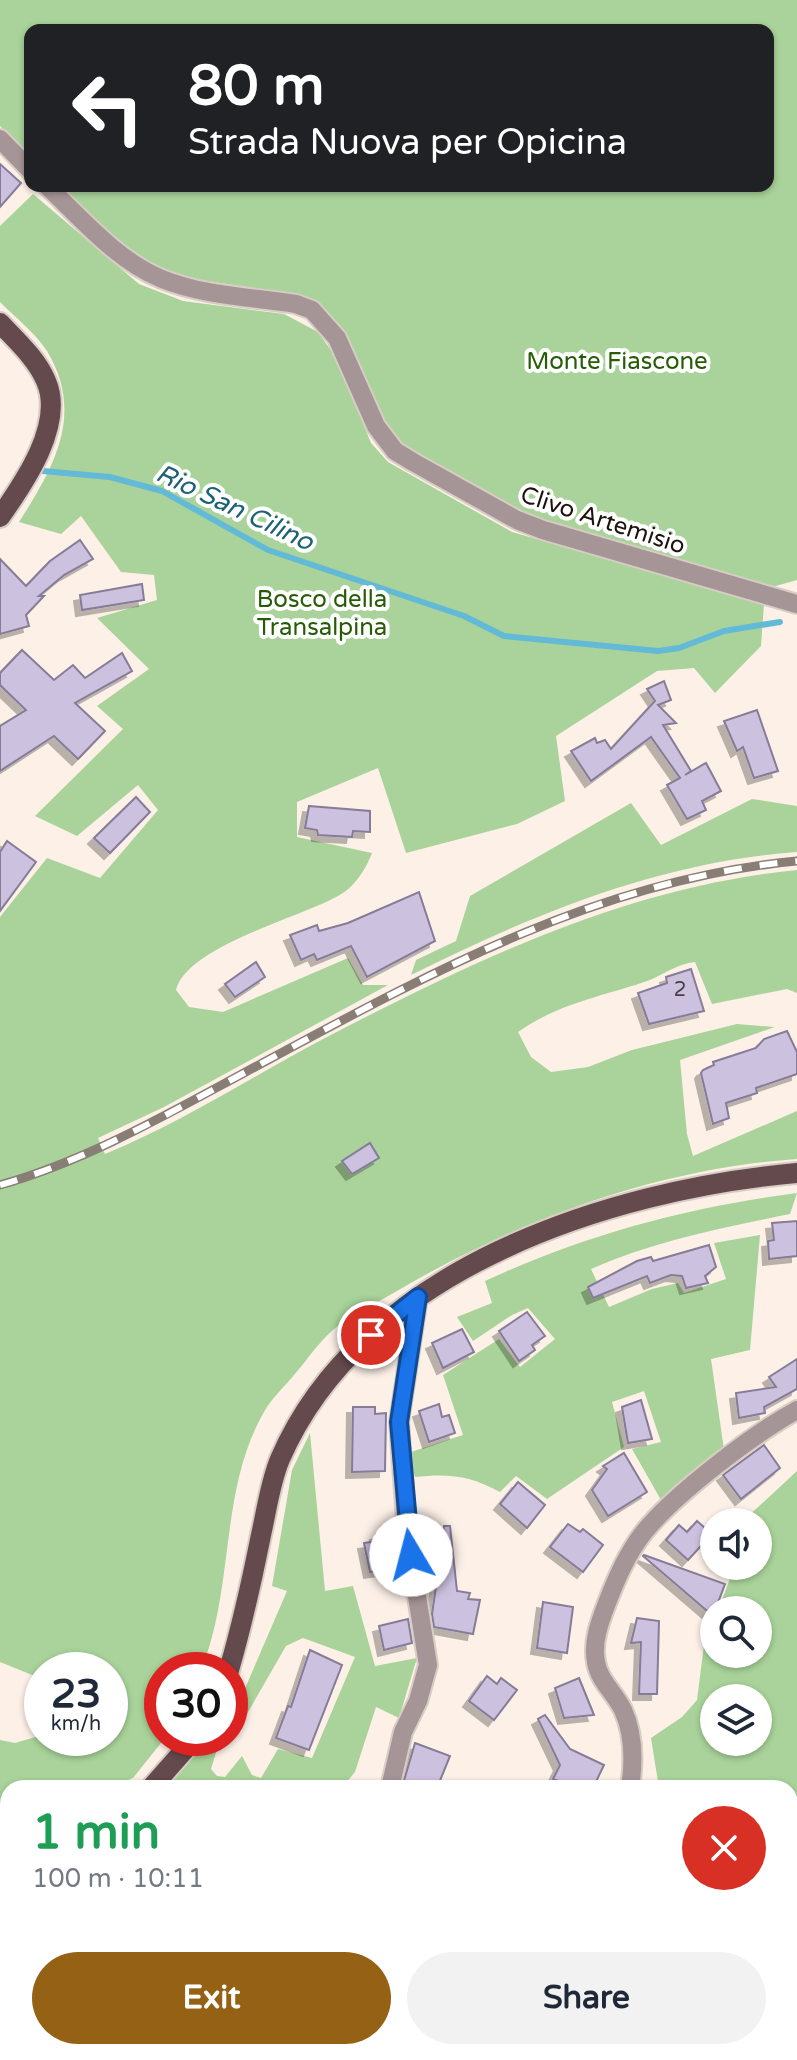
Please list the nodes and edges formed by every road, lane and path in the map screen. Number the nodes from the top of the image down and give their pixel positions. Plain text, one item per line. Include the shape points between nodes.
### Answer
1 (0, 139) edge
2 (24, 164) edge
3 (53, 192) edge
4 (0, 323) edge
5 (0, 517) edge
6 (794, 599) edge
7 (797, 1173) edge
8 (418, 1297) junction
9 (797, 1410) edge
10 (233, 1652) edge
11 (179, 1756) edge
12 (158, 1780) edge
13 (392, 1780) edge
14 (630, 1780) edge

1 - 2 street
3 - 6 street, Clivo Artemisio via 102,238 159,278 312,310 337,338 385,439 395,451 448,482 543,530
4 - 5 main road via 45,379 52,404 26,476
7 - 8 main road via 614,1207 501,1251
8 - 10 main road via 371,1335 296,1428 270,1488
8 - 13 street via 399,1422 407,1534 428,1665
9 - 14 street via 678,1499 645,1531 622,1565 594,1649 596,1665 623,1710 632,1742
11 - 12 main road

